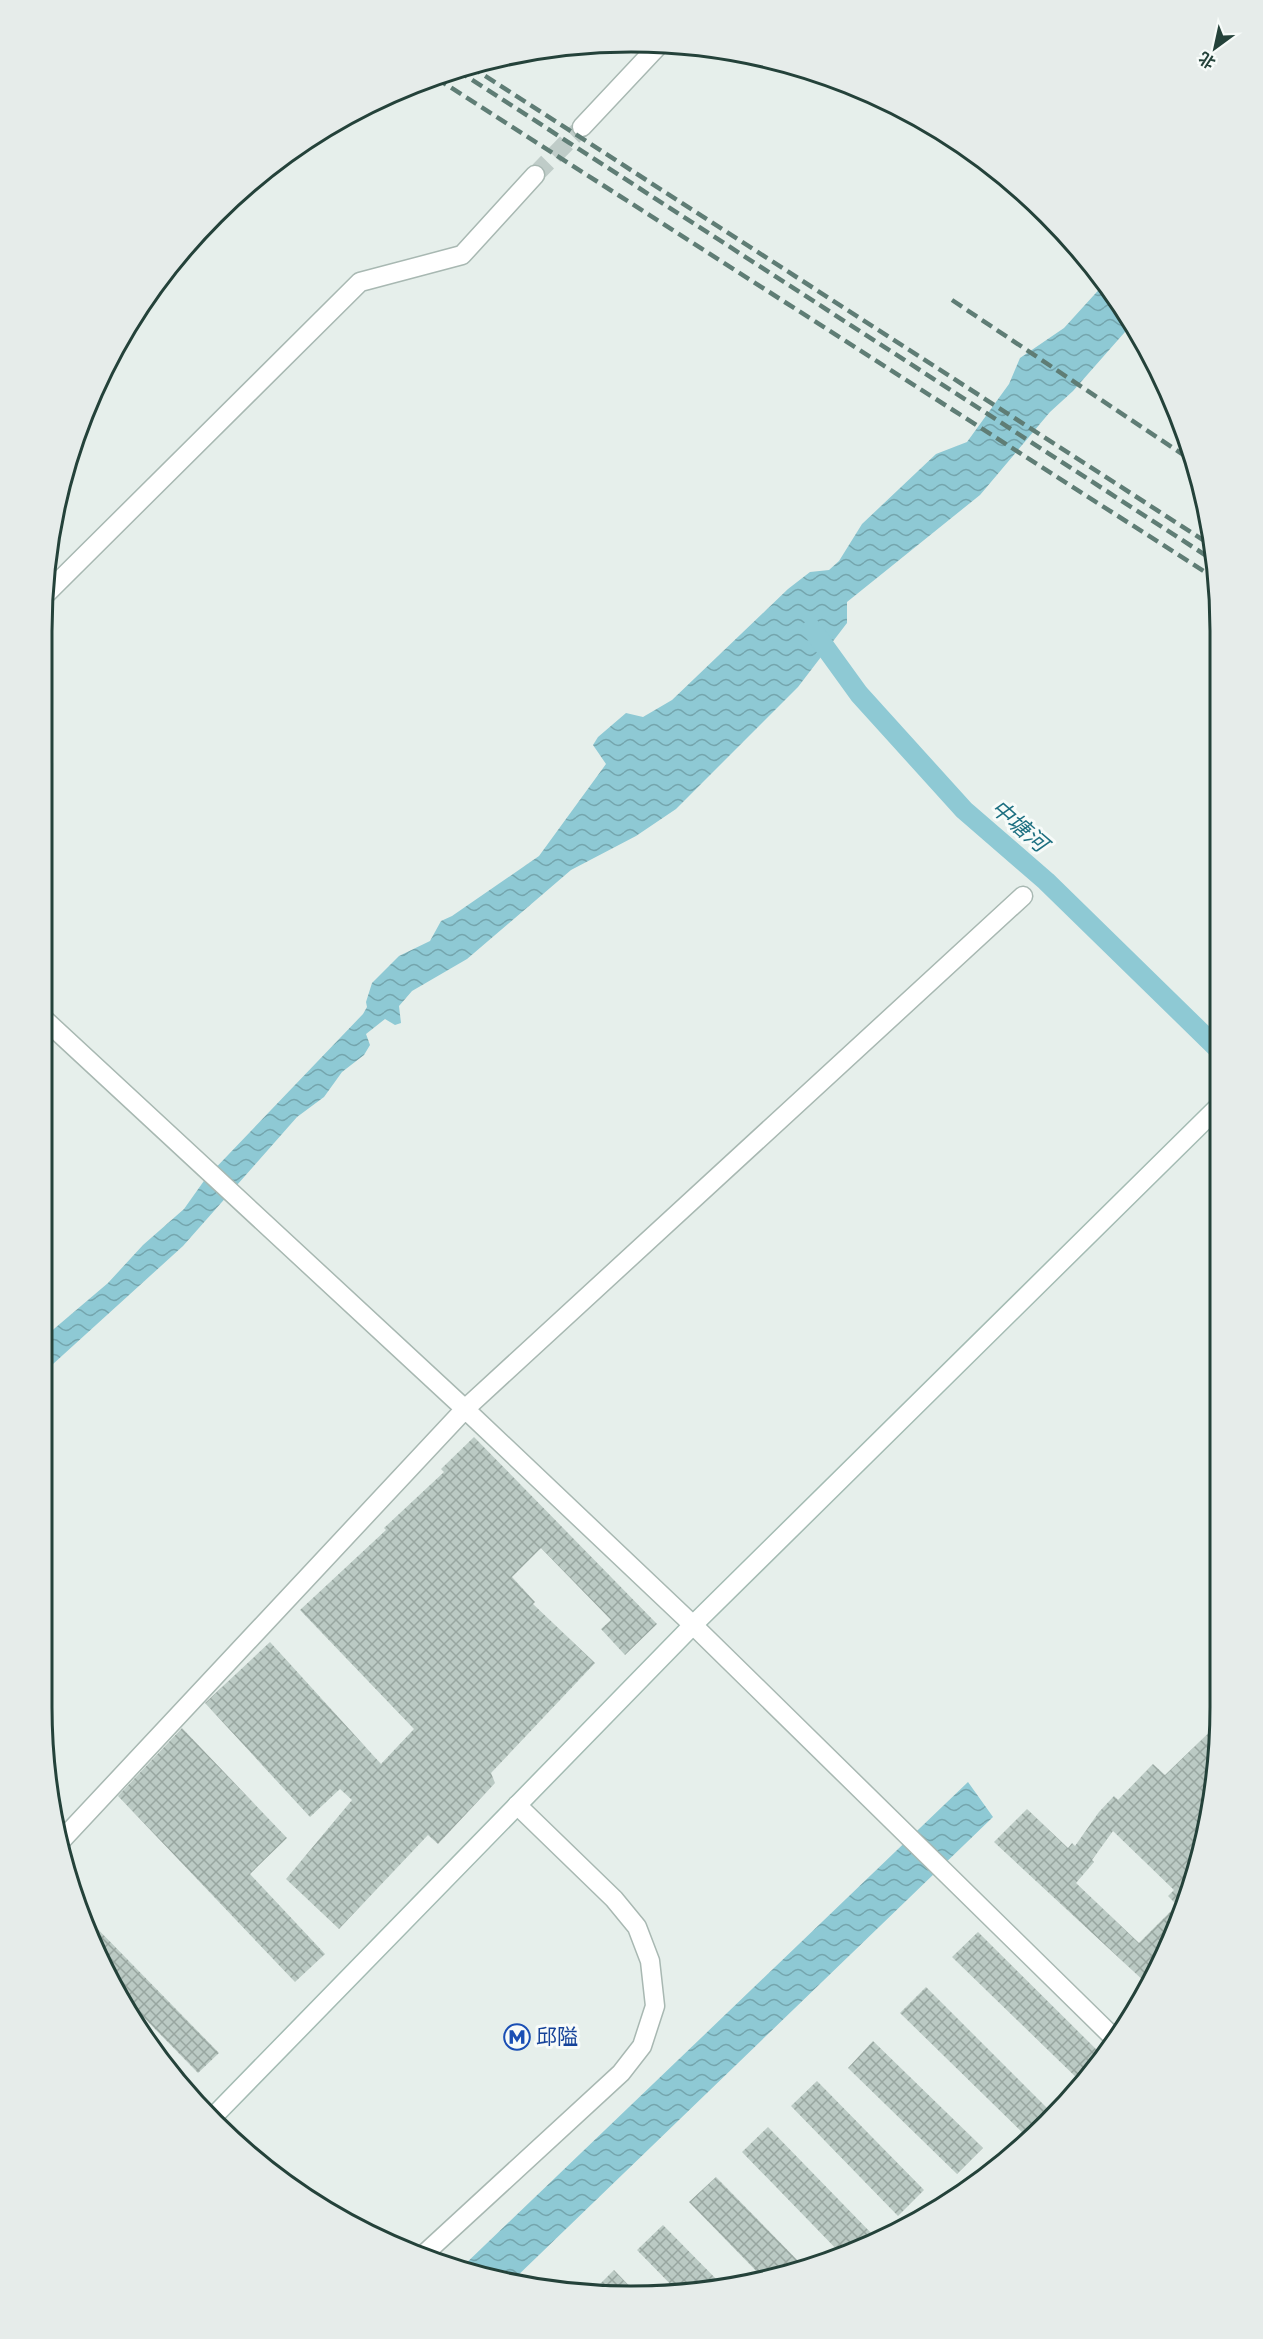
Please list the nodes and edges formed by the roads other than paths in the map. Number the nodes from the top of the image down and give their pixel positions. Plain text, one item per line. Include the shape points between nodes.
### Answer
1 (651, 53) edge
2 (582, 127) tunnel mouth
3 (535, 175) tunnel mouth
4 (55, 585) edge
5 (1023, 896) dead end
6 (52, 1026) edge
7 (1210, 1115) edge
8 (465, 1409) junction
9 (693, 1625) junction
10 (517, 1804) junction
11 (67, 1834) edge
12 (1110, 2034) edge
13 (218, 2112) edge
14 (429, 2250) edge

1 - 2 street
3 - 4 street via 462,255 360,282
5 - 8 street
6 - 8 street
7 - 9 street
8 - 9 street
8 - 11 street
9 - 10 street
9 - 12 street
10 - 13 street
10 - 14 street via 614,1899 637,1927 650,1961 655,2006 642,2046 621,2073

